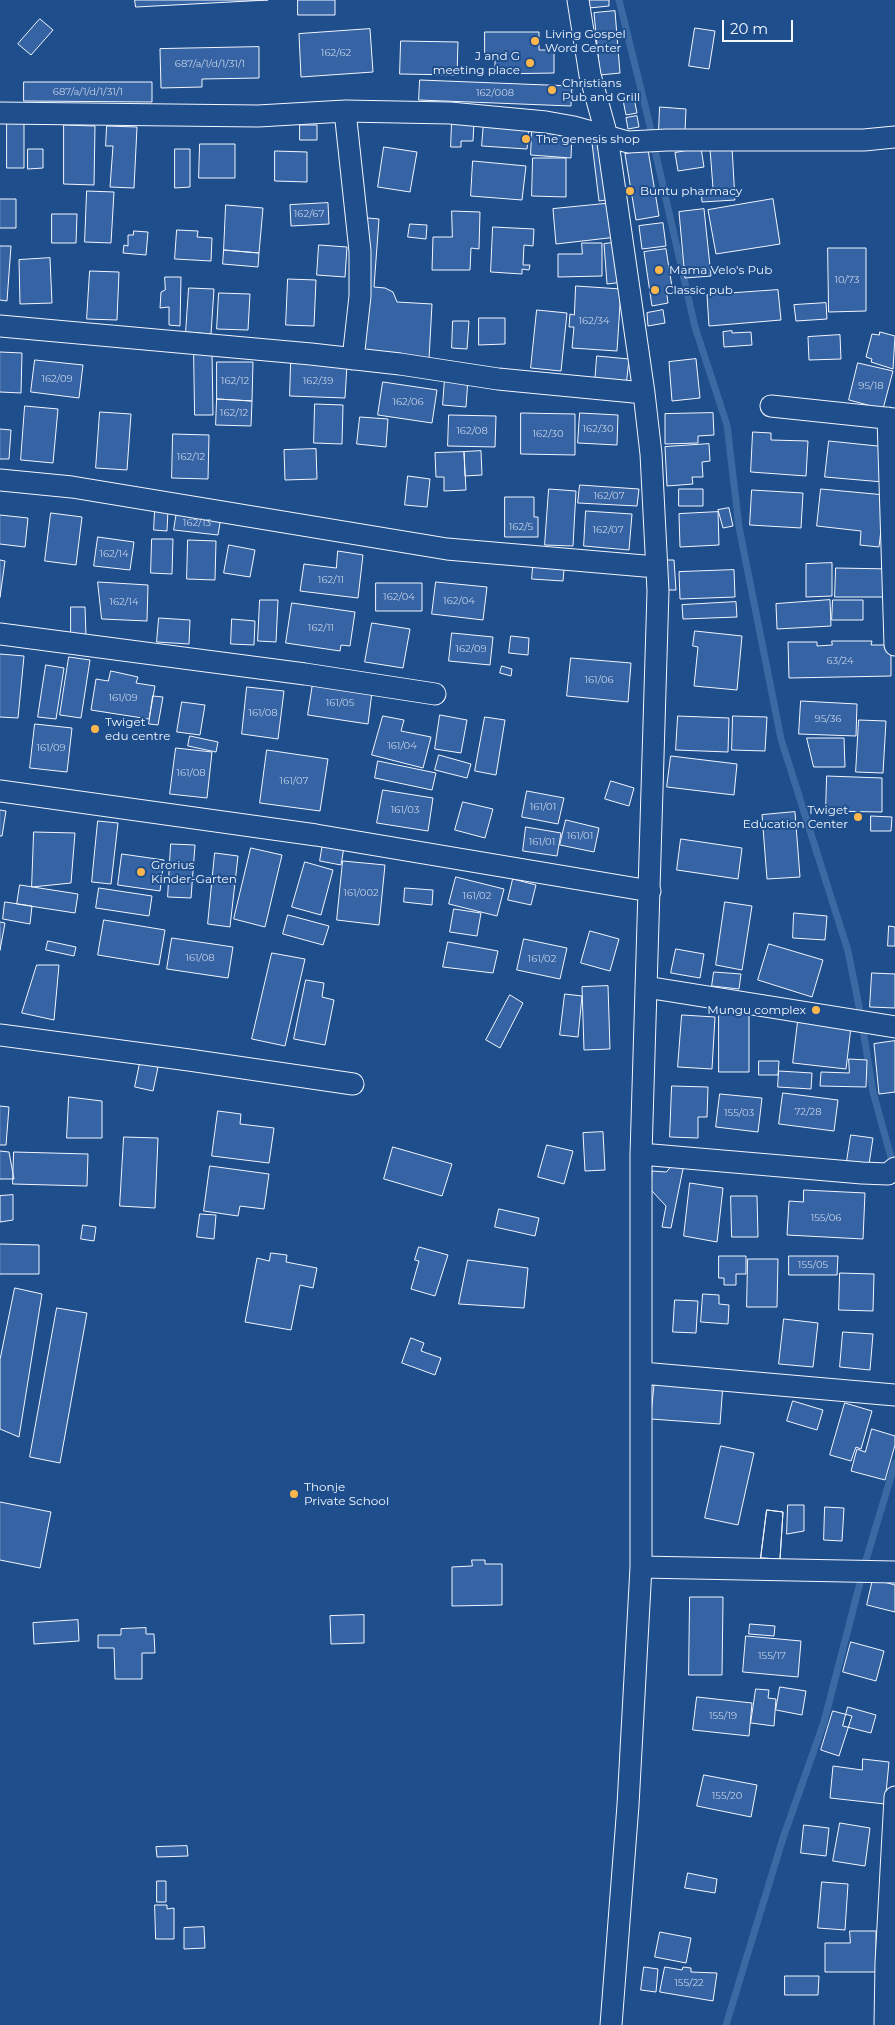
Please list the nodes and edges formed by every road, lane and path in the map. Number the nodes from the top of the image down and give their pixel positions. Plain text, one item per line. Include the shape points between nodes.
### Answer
1 (578, 0) edge
2 (345, 111) junction
3 (0, 113) edge
4 (607, 136) junction
5 (895, 137) edge
6 (0, 326) edge
7 (353, 359) junction
8 (644, 393) junction
9 (771, 406) dead end
10 (892, 418) edge
11 (0, 480) edge
12 (656, 567) junction
13 (0, 634) edge
14 (895, 645) edge
15 (435, 694) dead end
16 (0, 791) edge
17 (650, 891) junction
18 (646, 987) junction
19 (895, 1027) edge
20 (0, 1035) edge
21 (353, 1084) dead end
22 (641, 1154) junction
23 (895, 1168) edge
24 (642, 1373) junction
25 (895, 1395) edge
26 (641, 1566) junction
27 (895, 1572) edge
28 (895, 1797) edge
29 (611, 2025) edge
30 (885, 2025) edge

1 - 4 street via 590,75
2 - 3 street via 258,116
2 - 4 street via 450,113 546,122
2 - 7 street via 360,251 360,296
4 - 5 street via 628,142
4 - 8 street
6 - 7 street
7 - 8 street via 498,379
8 - 12 street via 652,454
9 - 10 street
10 - 14 street
11 - 12 street via 72,487 447,549
12 - 17 street
13 - 15 street
16 - 17 street via 316,836
17 - 18 street
18 - 19 street
18 - 22 street
20 - 21 street
22 - 23 street via 862,1173 888,1174
22 - 24 street
24 - 25 street
24 - 26 street
26 - 27 street
26 - 29 street via 628,1805
28 - 30 street

